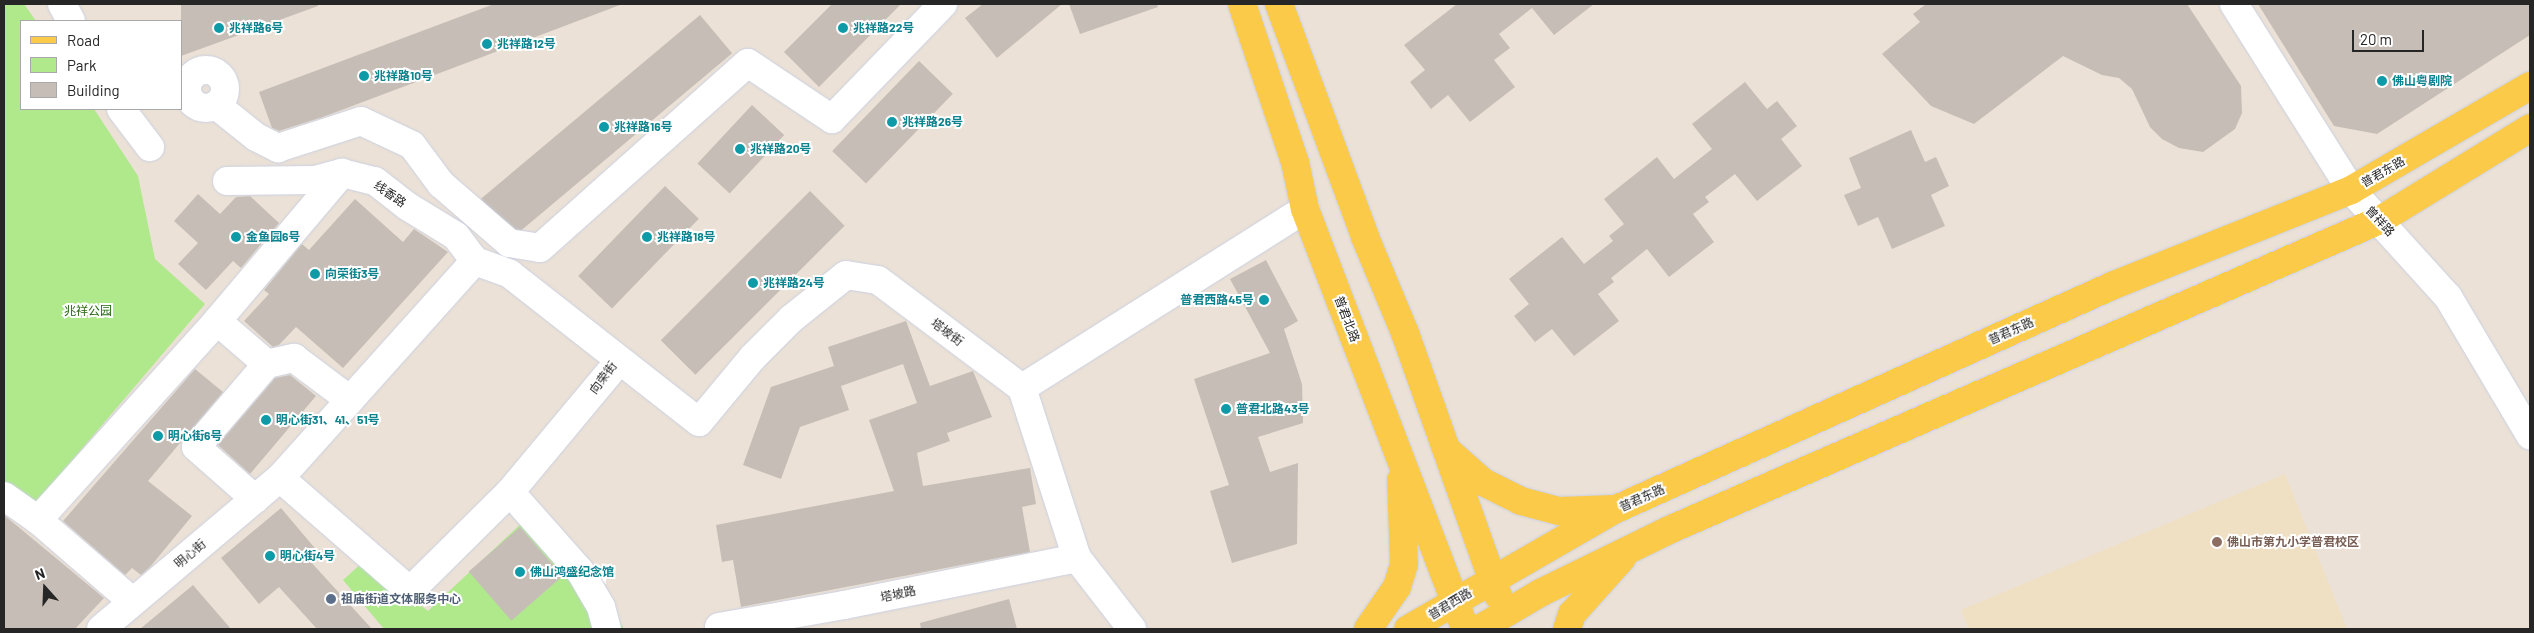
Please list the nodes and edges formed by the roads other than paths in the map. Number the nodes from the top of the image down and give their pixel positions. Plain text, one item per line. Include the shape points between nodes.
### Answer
1 (62, 4) edge
2 (943, 4) edge
3 (1242, 4) edge
4 (1279, 4) edge
5 (2234, 4) edge
6 (71, 20) edge
7 (2530, 86) edge
8 (184, 89) edge
9 (122, 110) edge
10 (2530, 128) edge
11 (150, 147) dead end
12 (342, 173) junction
13 (227, 180) dead end
14 (2351, 190) junction
15 (1305, 209) junction
16 (2380, 220) junction
17 (475, 260) junction
18 (217, 321) junction
19 (619, 361) junction
20 (267, 364) junction
21 (1022, 388) junction
22 (350, 400) junction
23 (2530, 435) edge
24 (1446, 449) junction
25 (1400, 453) junction
26 (280, 478) junction
27 (510, 492) junction
28 (4, 496) edge
29 (255, 499) junction
30 (1616, 509) junction
31 (38, 520) junction
32 (1630, 548) junction
33 (1077, 558) junction
34 (1492, 578) junction
35 (133, 602) junction
36 (1454, 602) junction
37 (1508, 621) edge
38 (719, 626) dead end
39 (101, 629) edge
40 (607, 629) edge
41 (1132, 629) edge
42 (1368, 629) edge
43 (1408, 629) edge
44 (1466, 629) edge
45 (1479, 629) edge
46 (1567, 629) edge

1 - 6 street
2 - 8 street via 832,119 748,63 540,248 509,243 441,184 412,145 361,121 278,148 256,137 216,105 196,106
3 - 15 main road, 普君北路 via 1295,162
4 - 24 main road
5 - 14 street, 曾祥路
7 - 14 main road, 普君东路
9 - 11 street
10 - 16 main road
12 - 13 street, 线香路 via 315,180
12 - 17 street, 线香路 via 375,181 407,206 456,236
12 - 18 street
14 - 16 street, 曾祥路
14 - 30 main road, 普君东路 via 2114,285
15 - 21 street
15 - 25 main road, 普君北路
16 - 23 street, 曾祥路 via 2448,297
16 - 32 main road
17 - 19 street, 向荣街 via 510,274
17 - 22 street
18 - 20 street
18 - 31 street
19 - 21 street, 塔坡街 via 699,422 784,326 846,275 878,280
19 - 27 street, 向荣街
20 - 22 street via 294,358
20 - 29 street via 196,447
21 - 33 street
22 - 26 street
24 - 30 main road via 1483,482 1521,501 1559,511
24 - 34 main road
25 - 36 main road, 普君北路
25 - 42 main road via 1404,564 1396,587
26 - 27 street, 向荣街 via 410,591
26 - 29 street, 明心街
27 - 40 street via 580,571 601,606
28 - 31 street
29 - 35 street, 明心街
30 - 34 main road, 普君东路
31 - 35 street
32 - 37 main road
32 - 46 main road via 1572,614
33 - 38 street, 塔坡路 via 844,605
33 - 41 street
34 - 36 main road, 普君西路
34 - 37 main road
35 - 39 street, 明心街
36 - 43 main road, 普君西路
36 - 44 main road, 普君北路
37 - 45 main road

